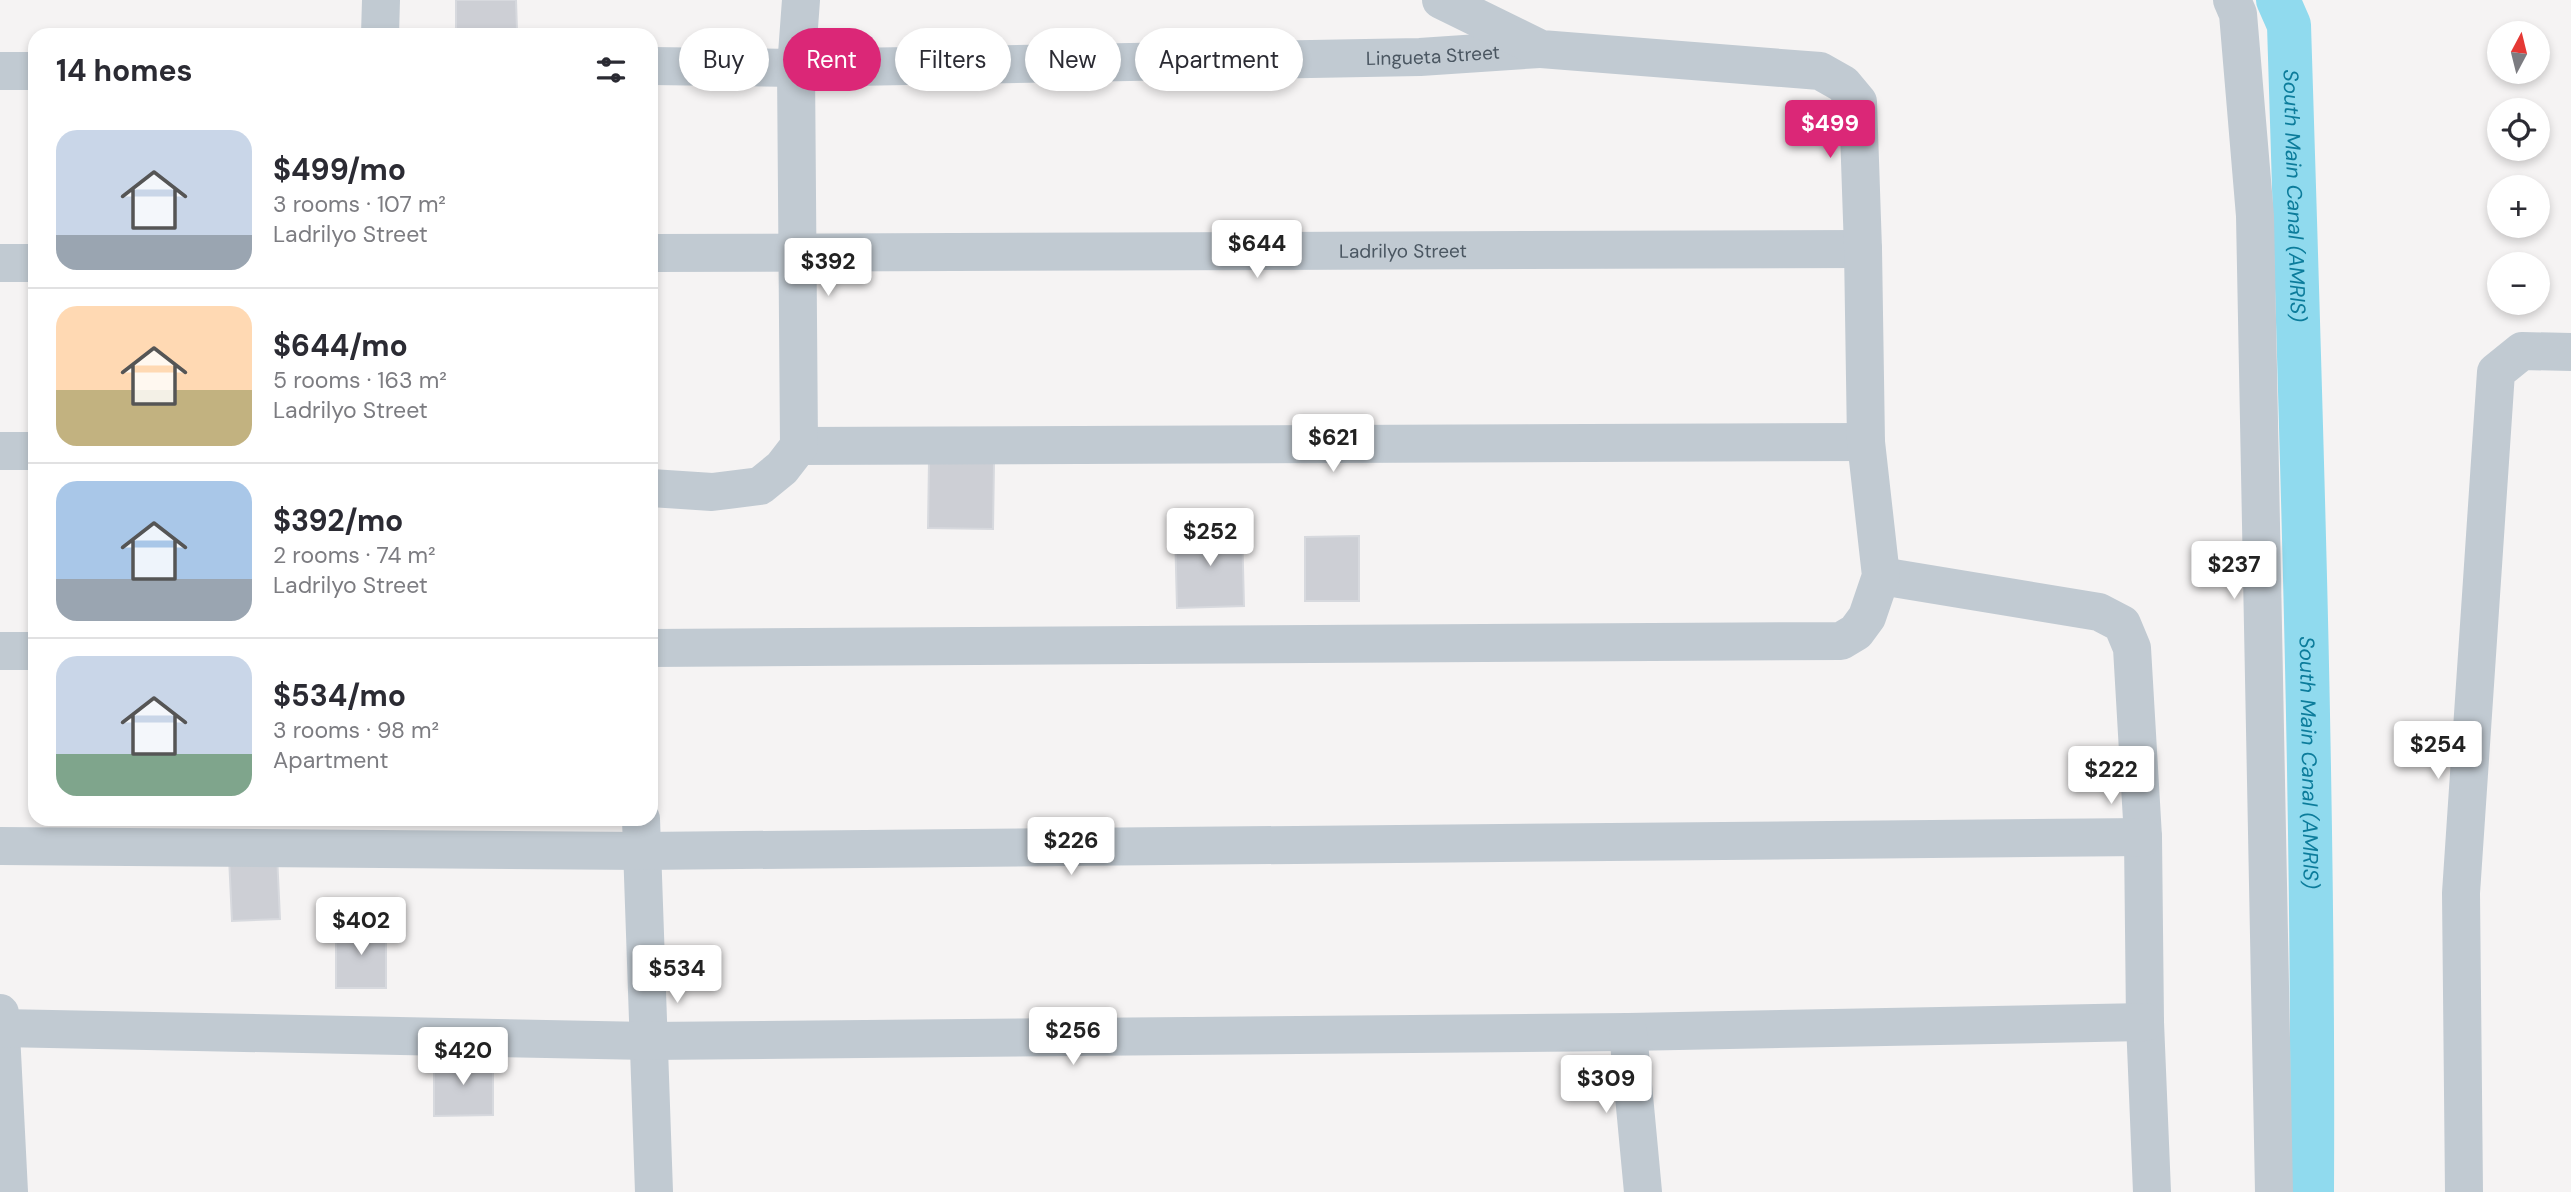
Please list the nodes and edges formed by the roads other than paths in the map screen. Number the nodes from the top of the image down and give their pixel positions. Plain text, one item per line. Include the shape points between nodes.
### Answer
1 (381, 0) edge
2 (801, 0) edge
3 (1441, 0) edge
4 (2232, 0) edge
5 (380, 28) edge
6 (799, 28) edge
7 (1541, 49) junction
8 (658, 66) edge
9 (881, 67) edge
10 (783, 68) edge
11 (0, 71) edge
12 (28, 71) edge
13 (796, 91) edge
14 (1864, 249) junction
15 (797, 251) junction
16 (658, 253) edge
17 (0, 263) edge
18 (28, 263) edge
19 (2571, 352) edge
20 (1866, 442) junction
21 (799, 446) junction
22 (0, 451) edge
23 (28, 451) edge
24 (658, 488) edge
25 (1881, 576) junction
26 (658, 648) edge
27 (0, 651) edge
28 (28, 651) edge
29 (642, 835) edge
30 (2143, 837) junction
31 (0, 846) edge
32 (1, 1021) edge
33 (2145, 1022) junction
34 (1628, 1032) junction
35 (648, 1041) junction
36 (9, 1192) edge
37 (654, 1192) edge
38 (1643, 1192) edge
39 (2152, 1192) edge
40 (2274, 1192) edge
41 (2464, 1192) edge

1 - 5 street
2 - 6 street
3 - 7 street
4 - 40 street via 2238,14 2255,216
7 - 9 street, Lingueta Street via 1420,57
7 - 14 street via 1820,71 1843,84 1858,102
8 - 10 street, Lingueta Street
11 - 12 street
13 - 15 street
14 - 15 street, Ladrilyo Street
14 - 20 street
15 - 16 street, Ladrilyo Street
15 - 21 street
17 - 18 street
19 - 41 street via 2522,351 2496,372 2461,893
20 - 21 street
20 - 25 street
21 - 24 street via 760,486 712,492
22 - 23 street
25 - 26 street via 1867,617 1856,632 1841,641
25 - 30 street via 2099,612 2122,624 2133,648
27 - 28 street
29 - 30 street
29 - 31 street
29 - 35 street
30 - 33 street
32 - 35 street
32 - 36 street
33 - 34 street
33 - 39 street
34 - 35 street
34 - 38 street
35 - 37 street

